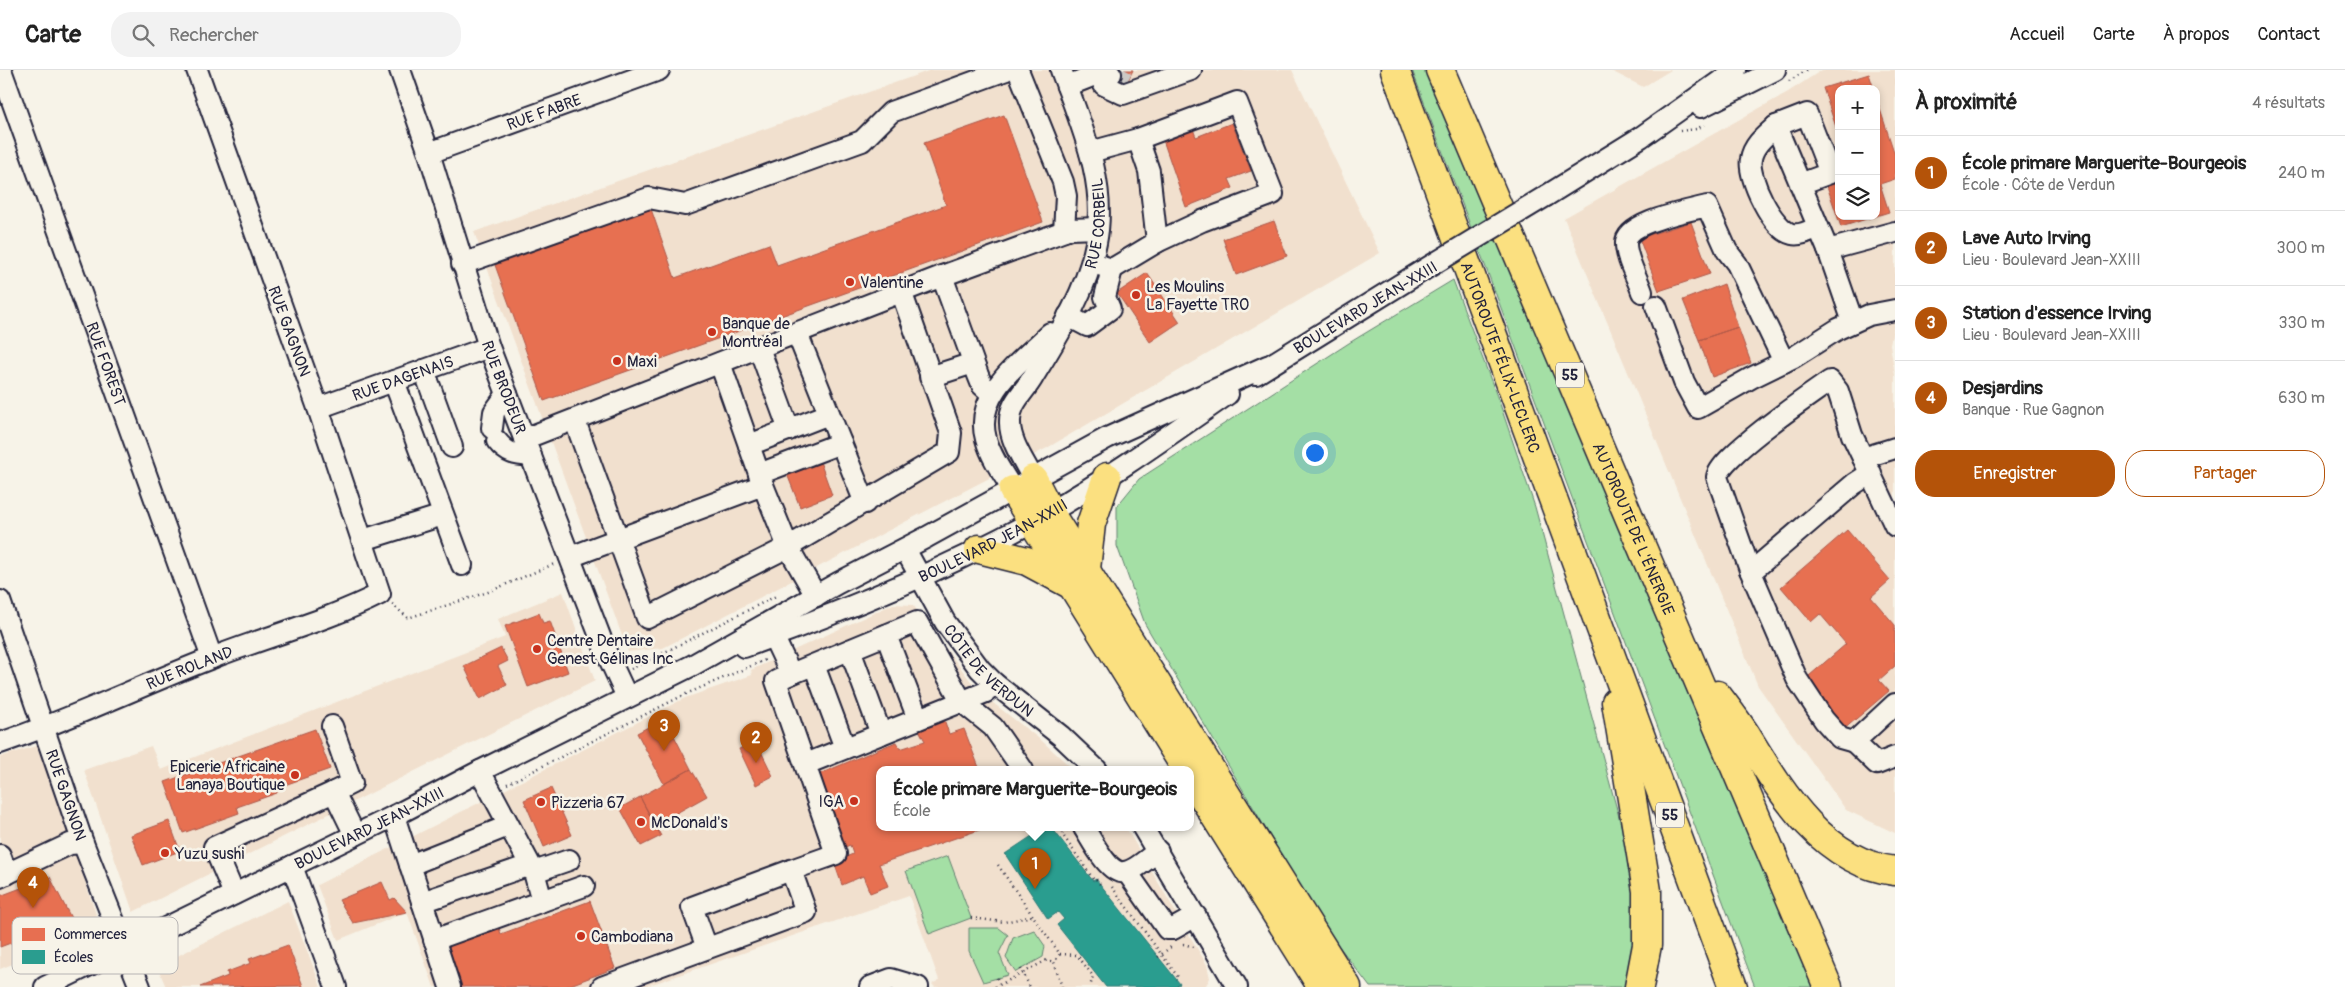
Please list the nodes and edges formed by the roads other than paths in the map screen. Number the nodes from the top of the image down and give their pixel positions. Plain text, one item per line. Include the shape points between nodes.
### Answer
1 (0, 70) edge
2 (197, 70) edge
3 (400, 70) edge
4 (659, 70) edge
5 (1006, 70) edge
6 (1018, 70) edge
7 (1190, 70) edge
8 (1395, 70) edge
9 (1736, 70) edge
10 (1775, 70) edge
11 (1445, 77) edge
12 (1064, 78) edge
13 (1114, 78) edge
14 (1776, 126) junction
15 (1641, 137) junction
16 (1138, 139) junction
17 (1090, 152) junction
18 (429, 153) junction
19 (1800, 184) junction
20 (1818, 227) junction
21 (1098, 228) junction
22 (1064, 231) junction
23 (1895, 232) edge
24 (1157, 242) junction
25 (1828, 250) junction
26 (462, 264) junction
27 (1090, 264) junction
28 (1112, 268) junction
29 (942, 276) junction
30 (901, 291) junction
31 (1895, 310) edge
32 (1068, 316) junction
33 (1853, 322) junction
34 (797, 333) junction
35 (489, 347) junction
36 (759, 348) junction
37 (1784, 362) junction
38 (720, 363) junction
39 (973, 363) junction
40 (1267, 366) junction
41 (424, 370) junction
42 (930, 377) junction
43 (394, 381) junction
44 (507, 394) junction
45 (992, 394) junction
46 (318, 408) junction
47 (830, 414) junction
48 (574, 421) junction
49 (789, 430) junction
50 (841, 443) junction
51 (749, 445) junction
52 (452, 448) dead end
53 (528, 448) junction
54 (1895, 448) edge
55 (1867, 466) junction
56 (1107, 478) junction
57 (761, 479) junction
58 (1023, 484) junction
59 (865, 503) junction
60 (443, 515) junction
61 (1041, 517) junction
62 (1895, 526) edge
63 (617, 539) junction
64 (363, 540) junction
65 (788, 547) junction
66 (905, 549) junction
67 (979, 549) junction
68 (570, 557) junction
69 (462, 565) dead end
70 (1750, 570) junction
71 (1078, 576) junction
72 (920, 577) junction
73 (380, 594) joint
74 (816, 596) junction
75 (0, 601) edge
76 (770, 630) junction
77 (886, 635) junction
78 (1607, 644) junction
79 (850, 650) junction
80 (1689, 657) junction
81 (212, 658) junction
82 (814, 665) junction
83 (791, 674) junction
84 (994, 683) junction
85 (627, 697) junction
86 (962, 702) junction
87 (1895, 704) edge
88 (918, 719) junction
89 (332, 726) dead end
90 (44, 728) junction
91 (881, 734) junction
92 (1854, 742) junction
93 (0, 743) edge
94 (845, 748) junction
95 (1895, 757) edge
96 (806, 764) junction
97 (1020, 766) edge
98 (1093, 766) edge
99 (1184, 766) edge
100 (480, 771) junction
101 (1194, 782) edge
102 (334, 792) junction
103 (394, 816) junction
104 (508, 826) junction
105 (1086, 831) edge
106 (1145, 831) edge
107 (355, 835) junction
108 (83, 843) junction
109 (1158, 851) junction
110 (0, 854) edge
111 (568, 860) dead end
112 (410, 865) junction
113 (292, 866) junction
114 (532, 868) junction
115 (790, 870) junction
116 (1895, 871) edge
117 (1128, 872) junction
118 (4, 875) edge
119 (584, 886) dead end
120 (234, 894) junction
121 (542, 901) junction
122 (422, 902) junction
123 (1196, 916) junction
124 (112, 917) edge
125 (178, 921) edge
126 (434, 940) junction
127 (707, 948) junction
128 (71, 974) edge
129 (135, 974) edge
130 (1233, 986) edge
131 (45, 987) edge
132 (140, 987) edge
133 (336, 987) edge
134 (450, 987) edge
135 (602, 987) edge
136 (870, 987) edge
137 (918, 987) edge
138 (1322, 987) edge
139 (1347, 987) edge
140 (1639, 987) edge
141 (1733, 987) edge
142 (1828, 987) edge

1 - 81 street, RUE FOREST
2 - 46 street, RUE GAGNON
3 - 18 street, RUE BRODEUR
4 - 18 street, RUE FABRE
5 - 26 street via 890,112 862,141 685,205 649,198
6 - 22 street via 1063,182 1066,196
7 - 13 street
8 - 78 highway, AUTOROUTE FÉLIX-LECLERC / 55
9 - 15 street, BOULEVARD JEAN-XXIII
10 - 15 street, BOULEVARD JEAN-XXIII
11 - 80 highway, AUTOROUTE DE L'ÉNERGIE / 55
12 - 13 street
12 - 17 street, RUE CORBEIL
14 - 19 street
14 - 19 street via 1807,114 1830,173
14 - 20 street via 1757,144 1750,160 1762,197 1772,218 1784,230 1798,234
15 - 40 street, BOULEVARD JEAN-XXIII, bridge
16 - 17 street
16 - 24 street via 1149,171
16 - 24 street via 1237,102 1273,194
17 - 21 street, RUE CORBEIL via 1098,188
18 - 26 street, RUE BRODEUR
19 - 20 street
20 - 25 street
21 - 22 street via 1079,227
21 - 27 street, RUE CORBEIL
22 - 29 street
23 - 25 street
24 - 28 street
25 - 33 street
26 - 35 street, RUE BRODEUR
27 - 28 street
27 - 32 street, RUE CORBEIL
28 - 32 street via 1105,296 1110,309 1087,326
29 - 30 street
29 - 39 street
30 - 34 street
30 - 42 street
31 - 33 street
32 - 45 street, RUE CORBEIL
32 - 58 street, RUE CORBEIL via 1010,416
33 - 37 street
34 - 36 street
34 - 47 street
35 - 41 street, RUE DAGENAIS
35 - 44 street, RUE BRODEUR
36 - 38 street
36 - 49 street
37 - 37 street via 1698,408 1625,243 1629,234 1642,224 1706,206
38 - 48 street
38 - 51 street
39 - 42 street
39 - 45 street via 982,385
40 - 56 street, BOULEVARD JEAN-XXIII
40 - 58 street, BOULEVARD JEAN-XXIII via 1107,438
41 - 43 street, RUE DAGENAIS
41 - 52 street
42 - 59 street via 951,433 949,452
43 - 46 street, RUE DAGENAIS
43 - 60 street
44 - 53 street, RUE BRODEUR
44 - 53 street via 494,412 495,435 504,450 512,454
45 - 58 street, RUE CORBEIL via 984,416 990,450
46 - 64 street, RUE GAGNON
47 - 49 street
47 - 50 street
48 - 53 street
48 - 63 street
49 - 51 street
50 - 57 street
50 - 59 street
51 - 57 street
53 - 68 street, RUE BRODEUR
54 - 55 street
55 - 62 street
55 - 70 street via 1854,484
55 - 70 street via 1852,435 1838,391 1830,381 1768,425 1717,473
56 - 61 street, BOULEVARD JEAN-XXIII
56 - 71 highway
57 - 63 street
57 - 65 street
58 - 61 highway
58 - 66 street, BOULEVARD JEAN-XXIII
59 - 65 street
60 - 64 street
60 - 69 street
61 - 67 street, BOULEVARD JEAN-XXIII
61 - 71 highway
63 - 65 street via 647,618
63 - 68 street
64 - 73 street, RUE GAGNON
65 - 74 street
66 - 72 street, CÔTE DE VERDUN
66 - 74 street, BOULEVARD JEAN-XXIII
67 - 71 highway
67 - 72 street, BOULEVARD JEAN-XXIII
68 - 85 street, RUE BRODEUR
70 - 92 street via 1804,691 1840,738
71 - 99 highway
71 - 139 highway
72 - 76 street, BOULEVARD JEAN-XXIII
72 - 84 street, CÔTE DE VERDUN via 958,641
73 - 81 street, RUE ROLAND
74 - 76 street, BOULEVARD JEAN-XXIII
75 - 90 street, RUE GAGNON
76 - 83 street
76 - 85 street, BOULEVARD JEAN-XXIII
77 - 79 street
77 - 86 street via 917,622
77 - 88 street
78 - 140 highway via 1647,891 1647,944
78 - 141 highway, 55
79 - 82 street
79 - 91 street
80 - 116 highway via 1804,818 1826,840 1854,858 1875,868
80 - 142 highway, AUTOROUTE DE L'ÉNERGIE / 55
81 - 90 street, RUE ROLAND
82 - 83 street
82 - 94 street
83 - 96 street via 776,681
84 - 86 street via 986,692
84 - 98 street, CÔTE DE VERDUN via 1061,736
85 - 100 street, BOULEVARD JEAN-XXIII
86 - 88 street
86 - 97 street via 993,727
87 - 92 street
88 - 91 street
89 - 102 street via 352,783
90 - 93 street, RUE ROLAND
90 - 108 street, RUE GAGNON
91 - 94 street
92 - 95 street via 1877,764
94 - 96 street
96 - 115 street via 836,854
100 - 103 street, BOULEVARD JEAN-XXIII
100 - 104 street
101 - 138 highway
102 - 107 street
102 - 120 street via 214,847
103 - 107 street, BOULEVARD JEAN-XXIII
103 - 112 street
104 - 112 street
104 - 114 street
105 - 117 street via 1110,867 1118,872
106 - 109 street
107 - 113 street, BOULEVARD JEAN-XXIII
108 - 118 street via 70,844
108 - 124 street, RUE GAGNON
109 - 117 street
109 - 123 street
110 - 118 street
111 - 114 street
112 - 122 street
113 - 120 street, BOULEVARD JEAN-XXIII
113 - 133 street
114 - 121 street
114 - 122 street
115 - 127 street via 692,907
115 - 127 street via 806,912
117 - 123 street via 1167,929
119 - 121 street
120 - 125 street, BOULEVARD JEAN-XXIII
121 - 126 street
122 - 126 street
123 - 130 street
126 - 134 street
127 - 135 street
128 - 131 street, BOULEVARD JEAN-XXIII
129 - 132 street, RUE GAGNON
136 - 137 street via 891,979

